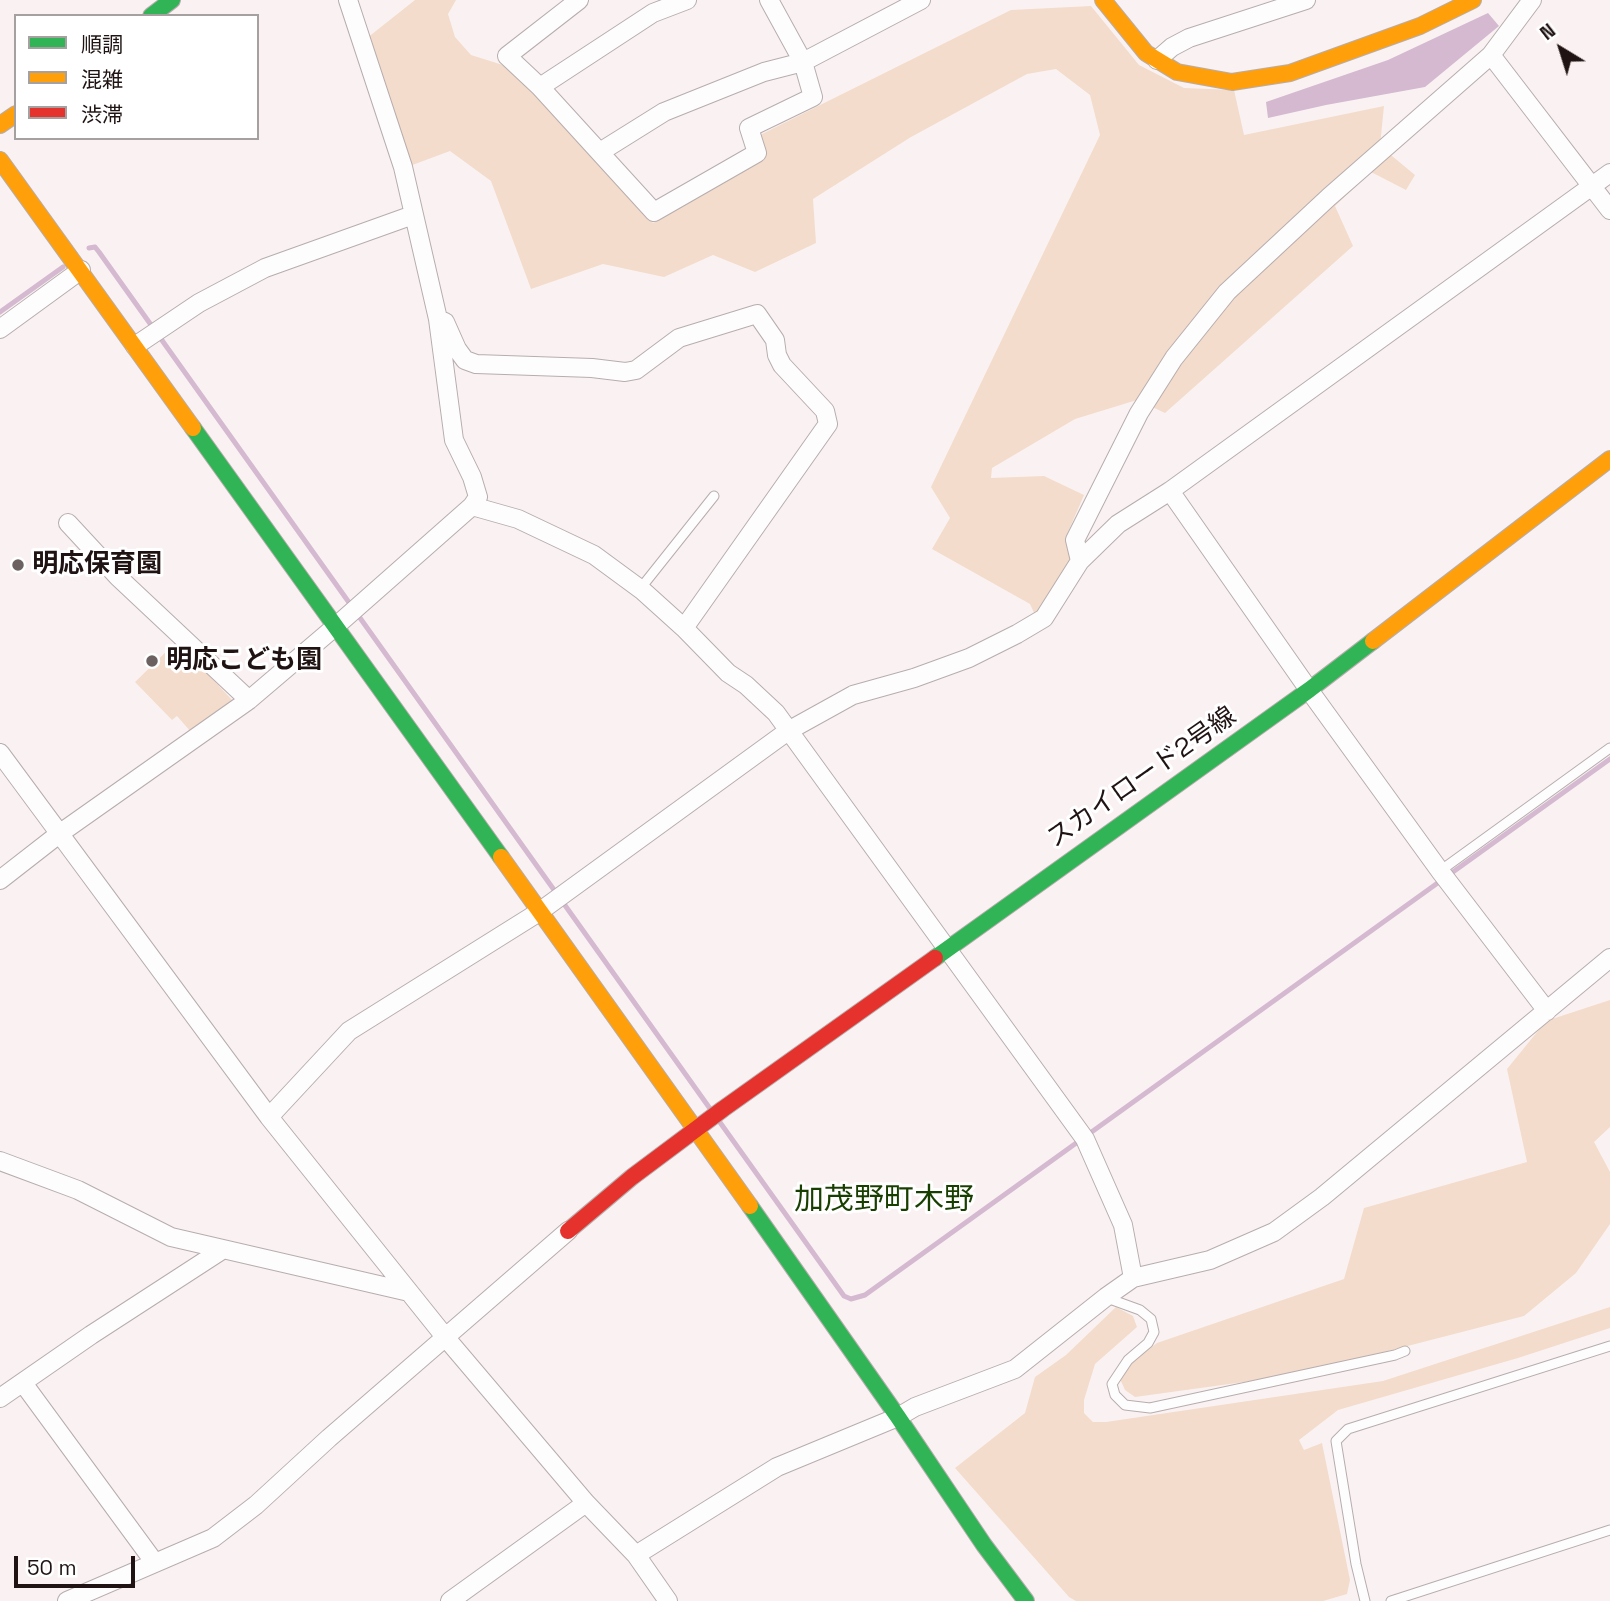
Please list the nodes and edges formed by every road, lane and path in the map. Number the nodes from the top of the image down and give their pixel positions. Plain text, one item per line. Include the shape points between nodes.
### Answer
1 (172, 0) edge
2 (348, 0) edge
3 (579, 0) edge
4 (687, 0) edge
5 (769, 0) edge
6 (921, 0) edge
7 (1103, 0) edge
8 (1306, 0) edge
9 (1473, 0) edge
10 (1532, 0) edge
11 (154, 14) edge
12 (1491, 55) junction
13 (1157, 60) junction
14 (803, 62) junction
15 (540, 87) junction
16 (600, 152) junction
17 (0, 160) edge
18 (1610, 173) edge
19 (1593, 186) junction
20 (1610, 210) edge
21 (413, 215) junction
22 (81, 270) junction
23 (438, 319) junction
24 (0, 329) edge
25 (135, 346) junction
26 (1610, 459) edge
27 (1170, 491) junction
28 (714, 496) dead end
29 (472, 506) junction
30 (68, 523) dead end
31 (1080, 561) junction
32 (640, 589) junction
33 (336, 626) junction
34 (684, 628) junction
35 (1309, 690) junction
36 (248, 699) junction
37 (788, 731) junction
38 (1610, 748) edge
39 (0, 753) edge
40 (59, 834) junction
41 (1444, 876) junction
42 (0, 880) edge
43 (539, 912) junction
44 (946, 948) junction
45 (1610, 958) edge
46 (1547, 1011) junction
47 (269, 1116) junction
48 (702, 1124) junction
49 (0, 1161) edge
50 (568, 1231) joint
51 (222, 1250) junction
52 (1133, 1278) junction
53 (409, 1292) junction
54 (1105, 1297) junction
55 (446, 1338) junction
56 (1610, 1346) edge
57 (1405, 1351) dead end
58 (23, 1383) junction
59 (0, 1398) edge
60 (898, 1416) junction
61 (586, 1503) junction
62 (1610, 1530) edge
63 (636, 1555) junction
64 (155, 1563) junction
65 (67, 1601) edge
66 (450, 1601) edge
67 (668, 1601) edge
68 (1027, 1601) edge
69 (1365, 1601) edge
70 (1391, 1601) edge

1 - 11 street
2 - 21 street via 403,167
3 - 15 street via 507,56
4 - 15 street via 653,13
5 - 14 street
6 - 14 street
7 - 13 street
8 - 13 street via 1189,38
9 - 13 street via 1420,26 1290,74 1232,82 1177,72
10 - 12 street
12 - 19 street
12 - 31 street via 1227,292 1174,358 1139,413 1075,540
14 - 16 street via 764,72 664,112
14 - 16 street via 813,97 749,128 757,153 654,212
15 - 16 street
17 - 22 street
18 - 19 street
19 - 20 street
19 - 27 street
21 - 23 street
21 - 25 street via 265,268 199,303
22 - 24 street
22 - 25 street
23 - 29 street via 454,440 478,497
23 - 34 street via 445,323 465,360 476,364 625,372 679,338 757,314 775,340 782,365 825,411 828,424
25 - 33 street
26 - 35 street, スカイロード2号線
27 - 31 street via 1118,524
27 - 35 street
28 - 32 lane
29 - 32 street via 556,536 594,555
29 - 33 street
30 - 36 street via 118,577
31 - 37 street via 1044,618 1017,634 915,678 853,695
32 - 34 street
33 - 36 street
33 - 43 street
34 - 37 street via 776,713
35 - 41 street
35 - 44 street, スカイロード2号線
36 - 40 street
37 - 43 street
37 - 44 street
38 - 41 lane
39 - 40 street
40 - 42 street
40 - 47 street
41 - 46 street
43 - 47 street via 349,1031
43 - 48 street
44 - 48 street, スカイロード2号線
44 - 52 street via 1083,1137 1123,1226
45 - 46 street
46 - 52 street via 1274,1232 1210,1260
47 - 53 street
48 - 50 street, スカイロード2号線
48 - 60 street
49 - 51 street via 78,1189 171,1237
50 - 55 street
51 - 53 street
51 - 58 street
52 - 54 street
53 - 55 street
54 - 57 lane via 1140,1310 1151,1319 1154,1332 1112,1384 1125,1405 1150,1408
54 - 60 street via 1015,1369
55 - 61 street
55 - 64 street via 256,1505 213,1538
56 - 69 lane via 1348,1429 1336,1441
58 - 59 street
58 - 64 street
60 - 63 street via 777,1467
60 - 68 street
61 - 63 street
61 - 66 street
62 - 70 lane
63 - 67 street
64 - 65 street

